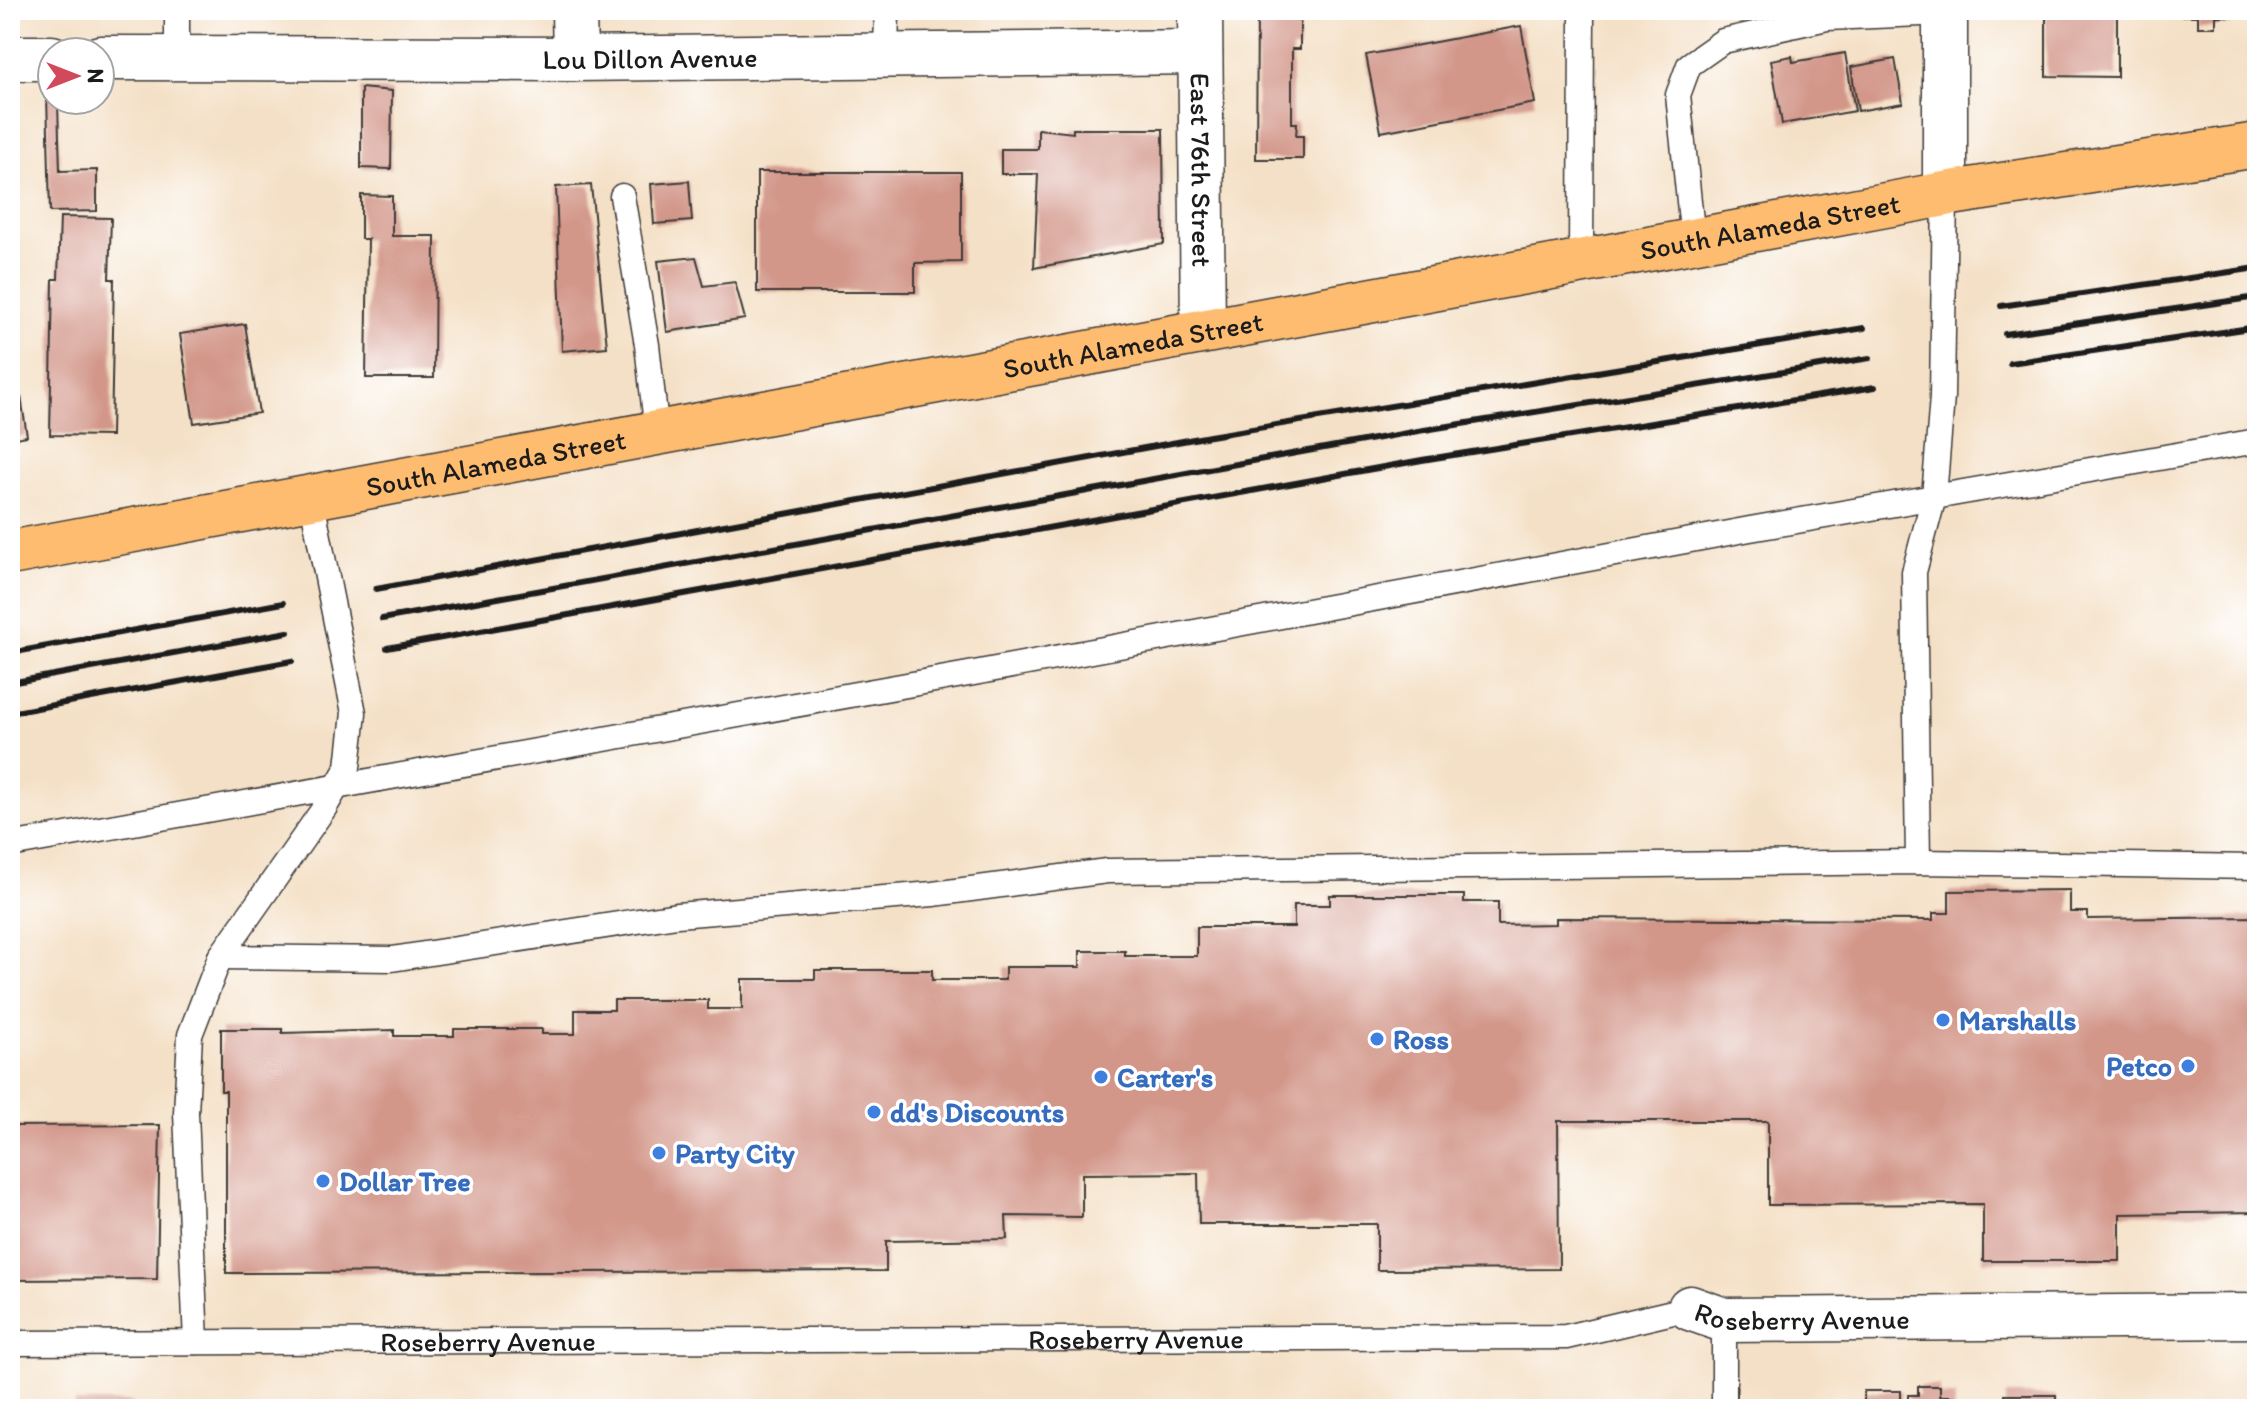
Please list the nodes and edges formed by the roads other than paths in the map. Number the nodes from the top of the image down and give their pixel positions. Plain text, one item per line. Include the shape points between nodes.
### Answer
1 (177, 10) edge
2 (574, 10) edge
3 (887, 10) edge
4 (1582, 10) edge
5 (1945, 11) edge
6 (1200, 31) edge
7 (886, 56) junction
8 (10, 58) edge
9 (36, 58) edge
10 (116, 58) edge
11 (177, 59) junction
12 (575, 59) junction
13 (2257, 145) edge
14 (1945, 194) junction
15 (622, 196) dead end
16 (1693, 240) junction
17 (1581, 261) junction
18 (1203, 331) junction
19 (657, 433) junction
20 (2257, 441) edge
21 (311, 497) junction
22 (1934, 497) junction
23 (10, 553) edge
24 (338, 785) junction
25 (10, 845) edge
26 (1918, 862) junction
27 (2257, 867) edge
28 (220, 957) junction
29 (1707, 1314) junction
30 (2257, 1316) edge
31 (196, 1342) junction
32 (10, 1343) edge
33 (1724, 1409) edge

1 - 11 lane
2 - 12 street
3 - 7 lane
4 - 17 lane
5 - 14 street
5 - 16 lane via 1827,18 1723,41 1689,65 1678,95
6 - 7 street, Lou Dillon Avenue
6 - 18 street, East 76th Street
7 - 12 street, Lou Dillon Avenue
8 - 9 street
10 - 11 street, Lou Dillon Avenue
11 - 12 street, Lou Dillon Avenue
13 - 14 main road, South Alameda Street
14 - 16 main road, South Alameda Street
14 - 22 lane via 1942,397
15 - 19 lane
16 - 17 main road, South Alameda Street
17 - 18 main road, South Alameda Street
18 - 19 main road, South Alameda Street
19 - 21 main road, South Alameda Street
20 - 22 lane
21 - 23 main road, South Alameda Street
21 - 24 lane via 354,713 348,767
22 - 24 lane
22 - 26 lane via 1914,572
24 - 25 lane
24 - 28 lane
26 - 27 lane
26 - 28 lane via 1107,871 933,894 677,915 392,959
28 - 31 lane via 190,1035 186,1113
29 - 30 street, Roseberry Avenue
29 - 31 lane, Roseberry Avenue via 1566,1337
29 - 33 lane
31 - 32 lane, Roseberry Avenue

